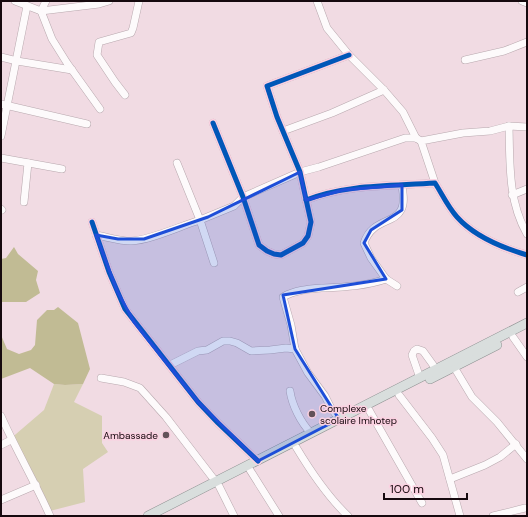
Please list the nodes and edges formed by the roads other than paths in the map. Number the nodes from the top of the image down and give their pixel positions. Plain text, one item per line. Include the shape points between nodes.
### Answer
1 (15, 1) edge
2 (46, 1) edge
3 (109, 1) edge
4 (139, 1) edge
5 (317, 1) edge
6 (522, 1) edge
7 (527, 2) edge
8 (27, 6) junction
9 (41, 11) junction
10 (527, 42) edge
11 (349, 55) junction
12 (1, 57) edge
13 (465, 60) dead end
14 (17, 61) junction
15 (72, 70) junction
16 (384, 90) junction
17 (125, 95) dead end
18 (5, 104) edge
19 (100, 109) dead end
20 (87, 124) dead end
21 (213, 124) dead end
22 (509, 126) junction
23 (527, 127) edge
24 (283, 131) junction
25 (1, 136) edge
26 (418, 140) junction
27 (1, 158) edge
28 (28, 163) junction
29 (178, 163) dead end
30 (62, 169) dead end
31 (300, 172) junction
32 (435, 183) junction
33 (402, 185) junction
34 (527, 189) edge
35 (512, 195) junction
36 (243, 197) junction
37 (306, 200) junction
38 (24, 202) dead end
39 (200, 220) junction
40 (92, 222) dead end
41 (527, 234) edge
42 (96, 235) junction
43 (527, 255) edge
44 (214, 263) dead end
45 (386, 279) junction
46 (397, 286) dead end
47 (527, 287) edge
48 (518, 292) dead end
49 (527, 323) edge
50 (527, 330) edge
51 (513, 337) junction
52 (295, 349) junction
53 (527, 357) edge
54 (170, 365) junction
55 (454, 367) junction
56 (436, 370) junction
57 (101, 378) dead end
58 (420, 378) junction
59 (290, 391) dead end
60 (399, 395) junction
61 (369, 410) junction
62 (1, 416) edge
63 (339, 418) junction
64 (310, 434) junction
65 (11, 440) junction
66 (516, 444) junction
67 (1, 445) edge
68 (296, 448) junction
69 (527, 459) edge
70 (258, 461) junction
71 (250, 470) junction
72 (450, 478) junction
73 (217, 484) junction
74 (36, 485) junction
75 (1, 500) edge
76 (422, 504) dead end
77 (525, 508) dead end
78 (50, 516) edge
79 (148, 516) edge
80 (160, 516) edge
81 (234, 516) edge
82 (279, 516) edge
83 (348, 516) edge
84 (460, 516) edge
85 (493, 516) edge

1 - 8 street
2 - 9 street
3 - 9 street
4 - 17 street via 131,33 99,42 97,55
5 - 11 street via 327,28
6 - 7 street
8 - 9 street
8 - 14 street
9 - 15 street via 52,39
10 - 13 street via 504,51
11 - 16 street
11 - 24 street via 267,86
12 - 14 street
14 - 15 street
14 - 18 street
15 - 19 street
16 - 24 street
16 - 26 street via 403,112
18 - 20 street
18 - 25 street
21 - 36 street
22 - 23 street
22 - 26 street via 490,131
22 - 35 street
24 - 31 street
26 - 31 street via 405,138
26 - 32 street
27 - 28 street
28 - 30 street
28 - 38 street
29 - 39 street
31 - 36 street
31 - 37 street
32 - 33 street
32 - 43 street via 451,209 466,225 493,241
33 - 37 street via 343,190
33 - 45 street via 402,210 371,230 364,243
34 - 35 street
35 - 41 street via 520,223
36 - 37 street via 259,245 267,251 281,255 303,243 308,236 311,222
36 - 39 street via 234,206
39 - 42 street via 144,239 118,240
39 - 44 street
40 - 42 street
42 - 54 street via 125,309
45 - 46 street
45 - 52 street via 358,285 304,290 283,297
47 - 48 street
49 - 56 main road
50 - 51 main road
51 - 53 street
51 - 55 main road
52 - 54 street via 251,350 237,343 223,341
52 - 63 street
54 - 70 street via 198,402
55 - 60 main road
55 - 66 street via 472,397
56 - 58 main road
56 - 58 street via 423,351 417,349 412,354
57 - 73 street via 140,388 166,417
58 - 63 main road
59 - 64 street via 303,425
60 - 61 main road
60 - 72 street via 443,455
61 - 68 main road
61 - 76 street
62 - 65 street
63 - 64 main road
64 - 70 main road
65 - 67 street
65 - 74 street
66 - 69 street
66 - 72 street via 485,465
68 - 71 main road
68 - 83 street via 319,484
70 - 73 main road
71 - 73 main road
71 - 82 street
72 - 84 street
73 - 79 main road
73 - 80 main road
73 - 81 street
74 - 75 street
74 - 78 street
77 - 85 street

